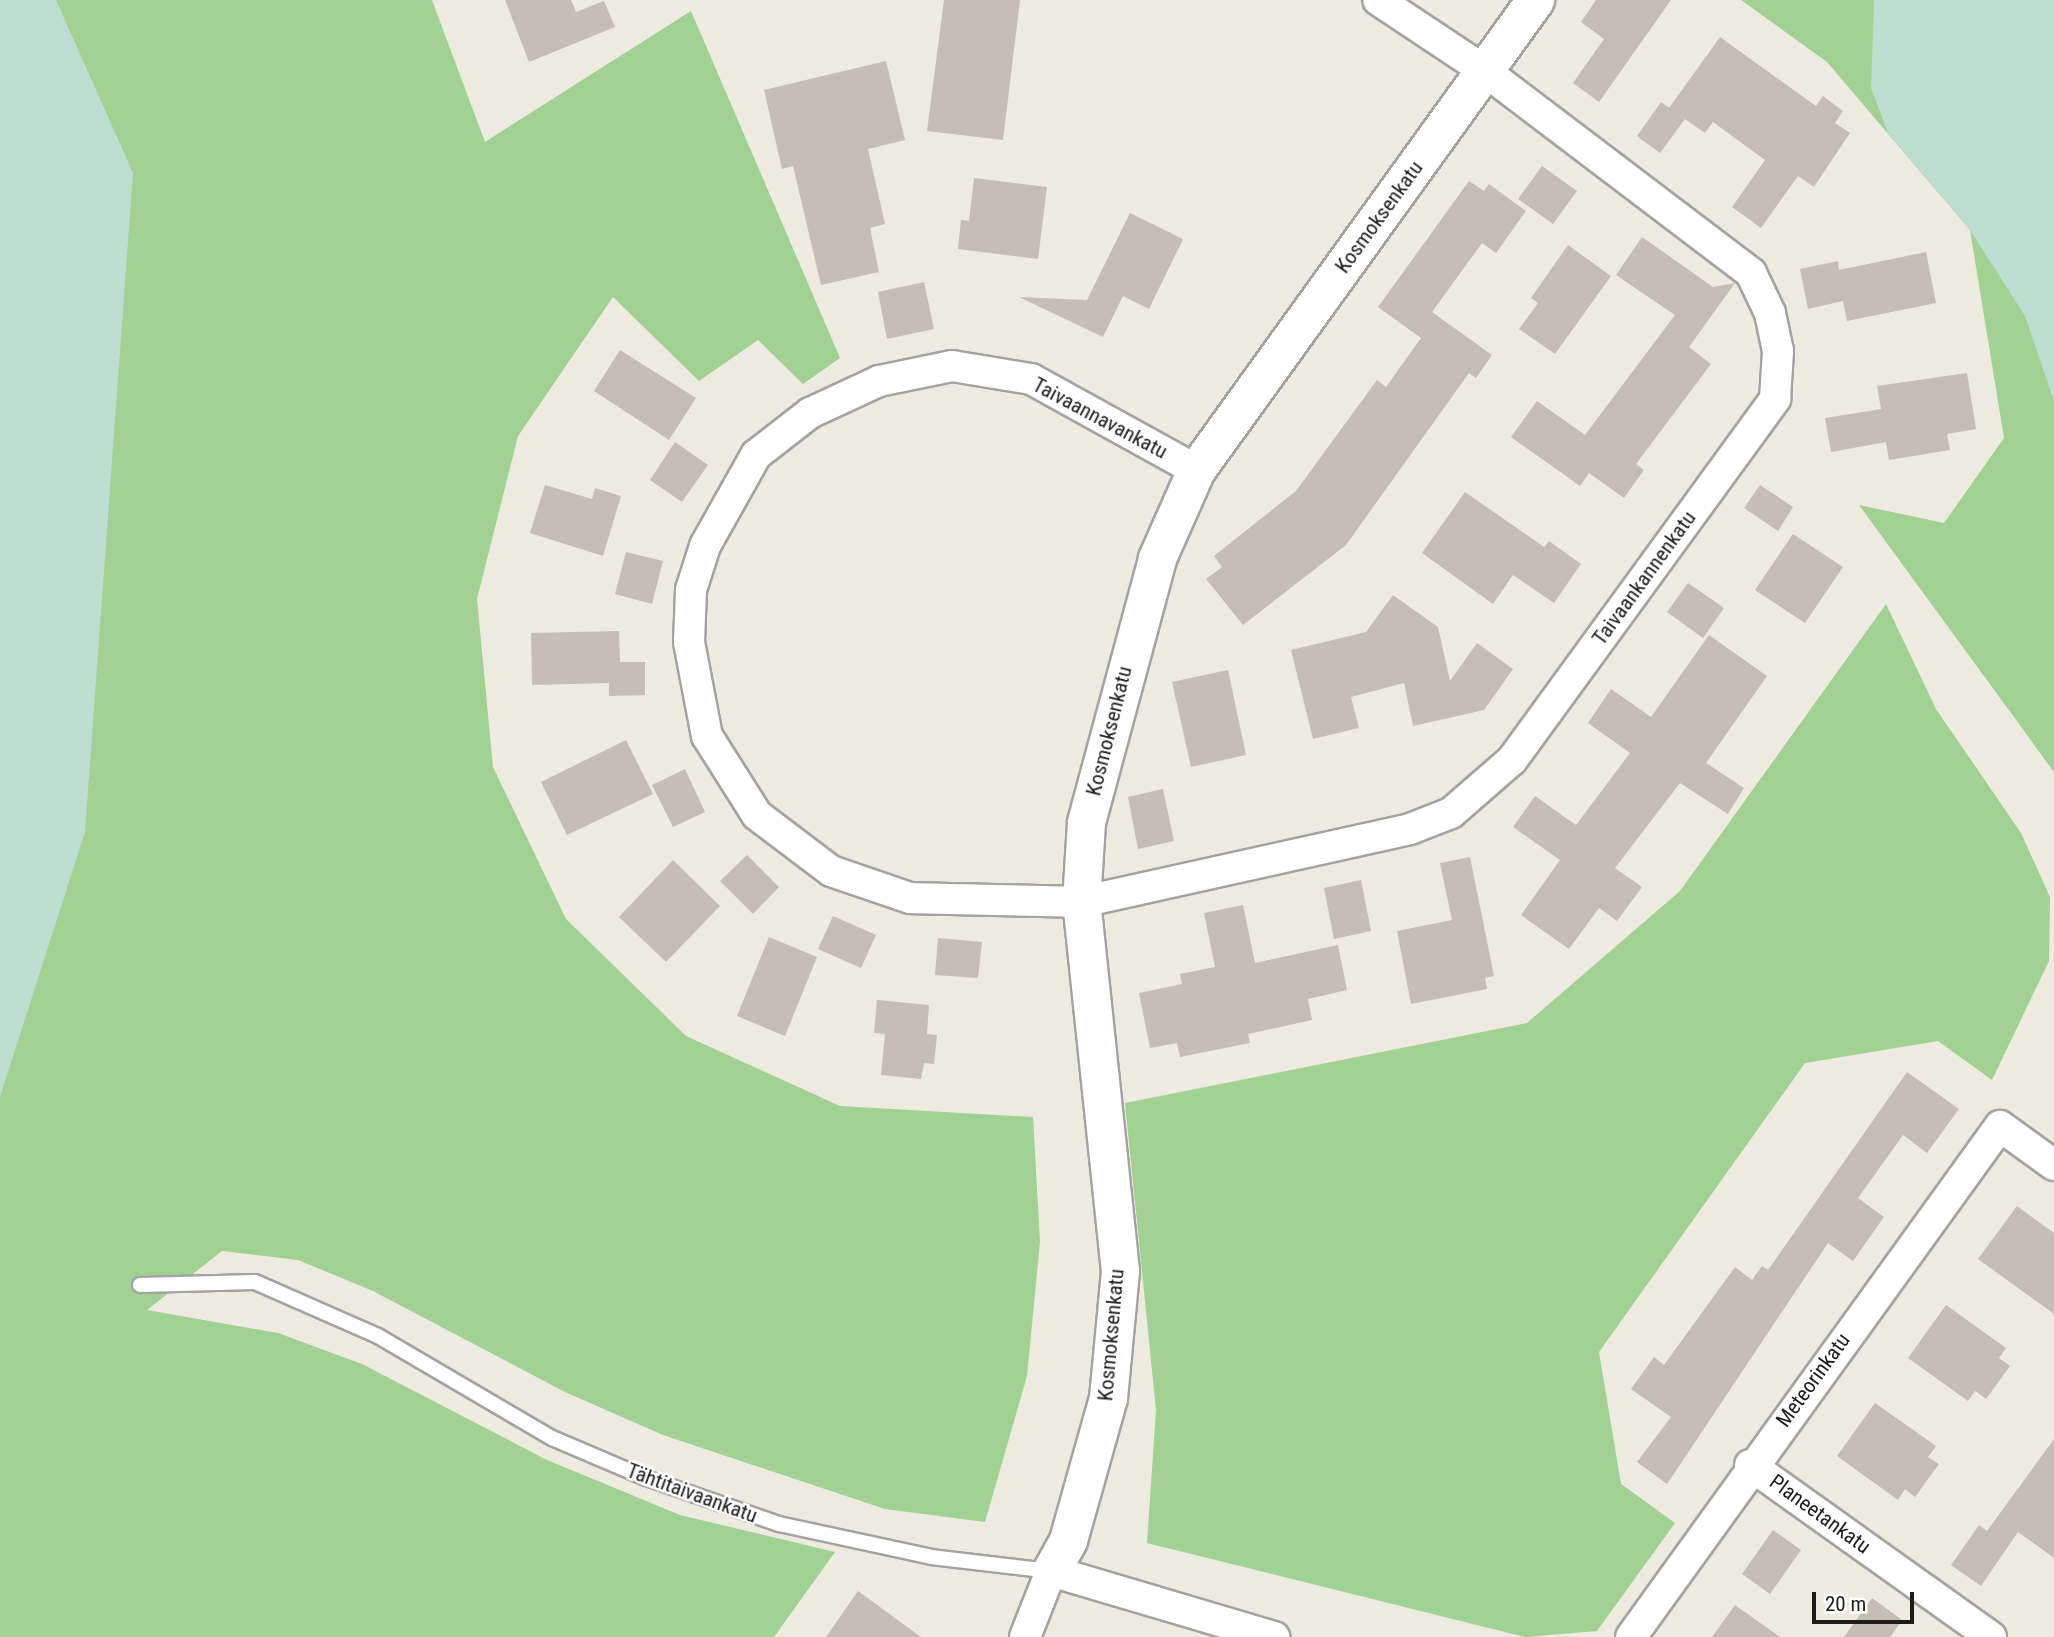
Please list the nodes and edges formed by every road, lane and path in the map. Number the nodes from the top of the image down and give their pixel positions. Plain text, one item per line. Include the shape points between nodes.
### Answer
1 (1378, 0) edge
2 (1535, 0) edge
3 (1485, 71) junction
4 (1196, 470) junction
5 (1081, 902) junction
6 (2054, 1165) edge
7 (140, 1285) dead end
8 (1751, 1465) junction
9 (1051, 1572) junction
10 (1025, 1637) edge
11 (1274, 1637) edge
12 (1631, 1637) edge
13 (1991, 1637) edge

1 - 3 street, Taivaankannenkatu
2 - 3 street, Kosmoksenkatu
3 - 4 street, Kosmoksenkatu
3 - 5 street, Taivaankannenkatu via 1751,273 1770,313 1778,351 1775,399 1488,787 1451,813 1410,829
4 - 5 street, Kosmoksenkatu via 1157,558 1123,676 1086,822
4 - 5 street, Taivaannavankatu via 1031,379 952,366 879,381 810,413 756,455 722,510 691,590 689,642 707,736 757,816 831,872 910,898
5 - 9 street, Kosmoksenkatu via 1119,1271 1108,1398 1068,1540
6 - 8 street, Meteorinkatu via 2000,1126
7 - 9 lane, Tähtitaivaankatu via 255,1282 378,1336 552,1438 646,1478 779,1524 931,1557
8 - 12 street, Meteorinkatu
8 - 13 street, Planeetankatu
9 - 10 street
9 - 11 street, Tähtitaivaankatu

